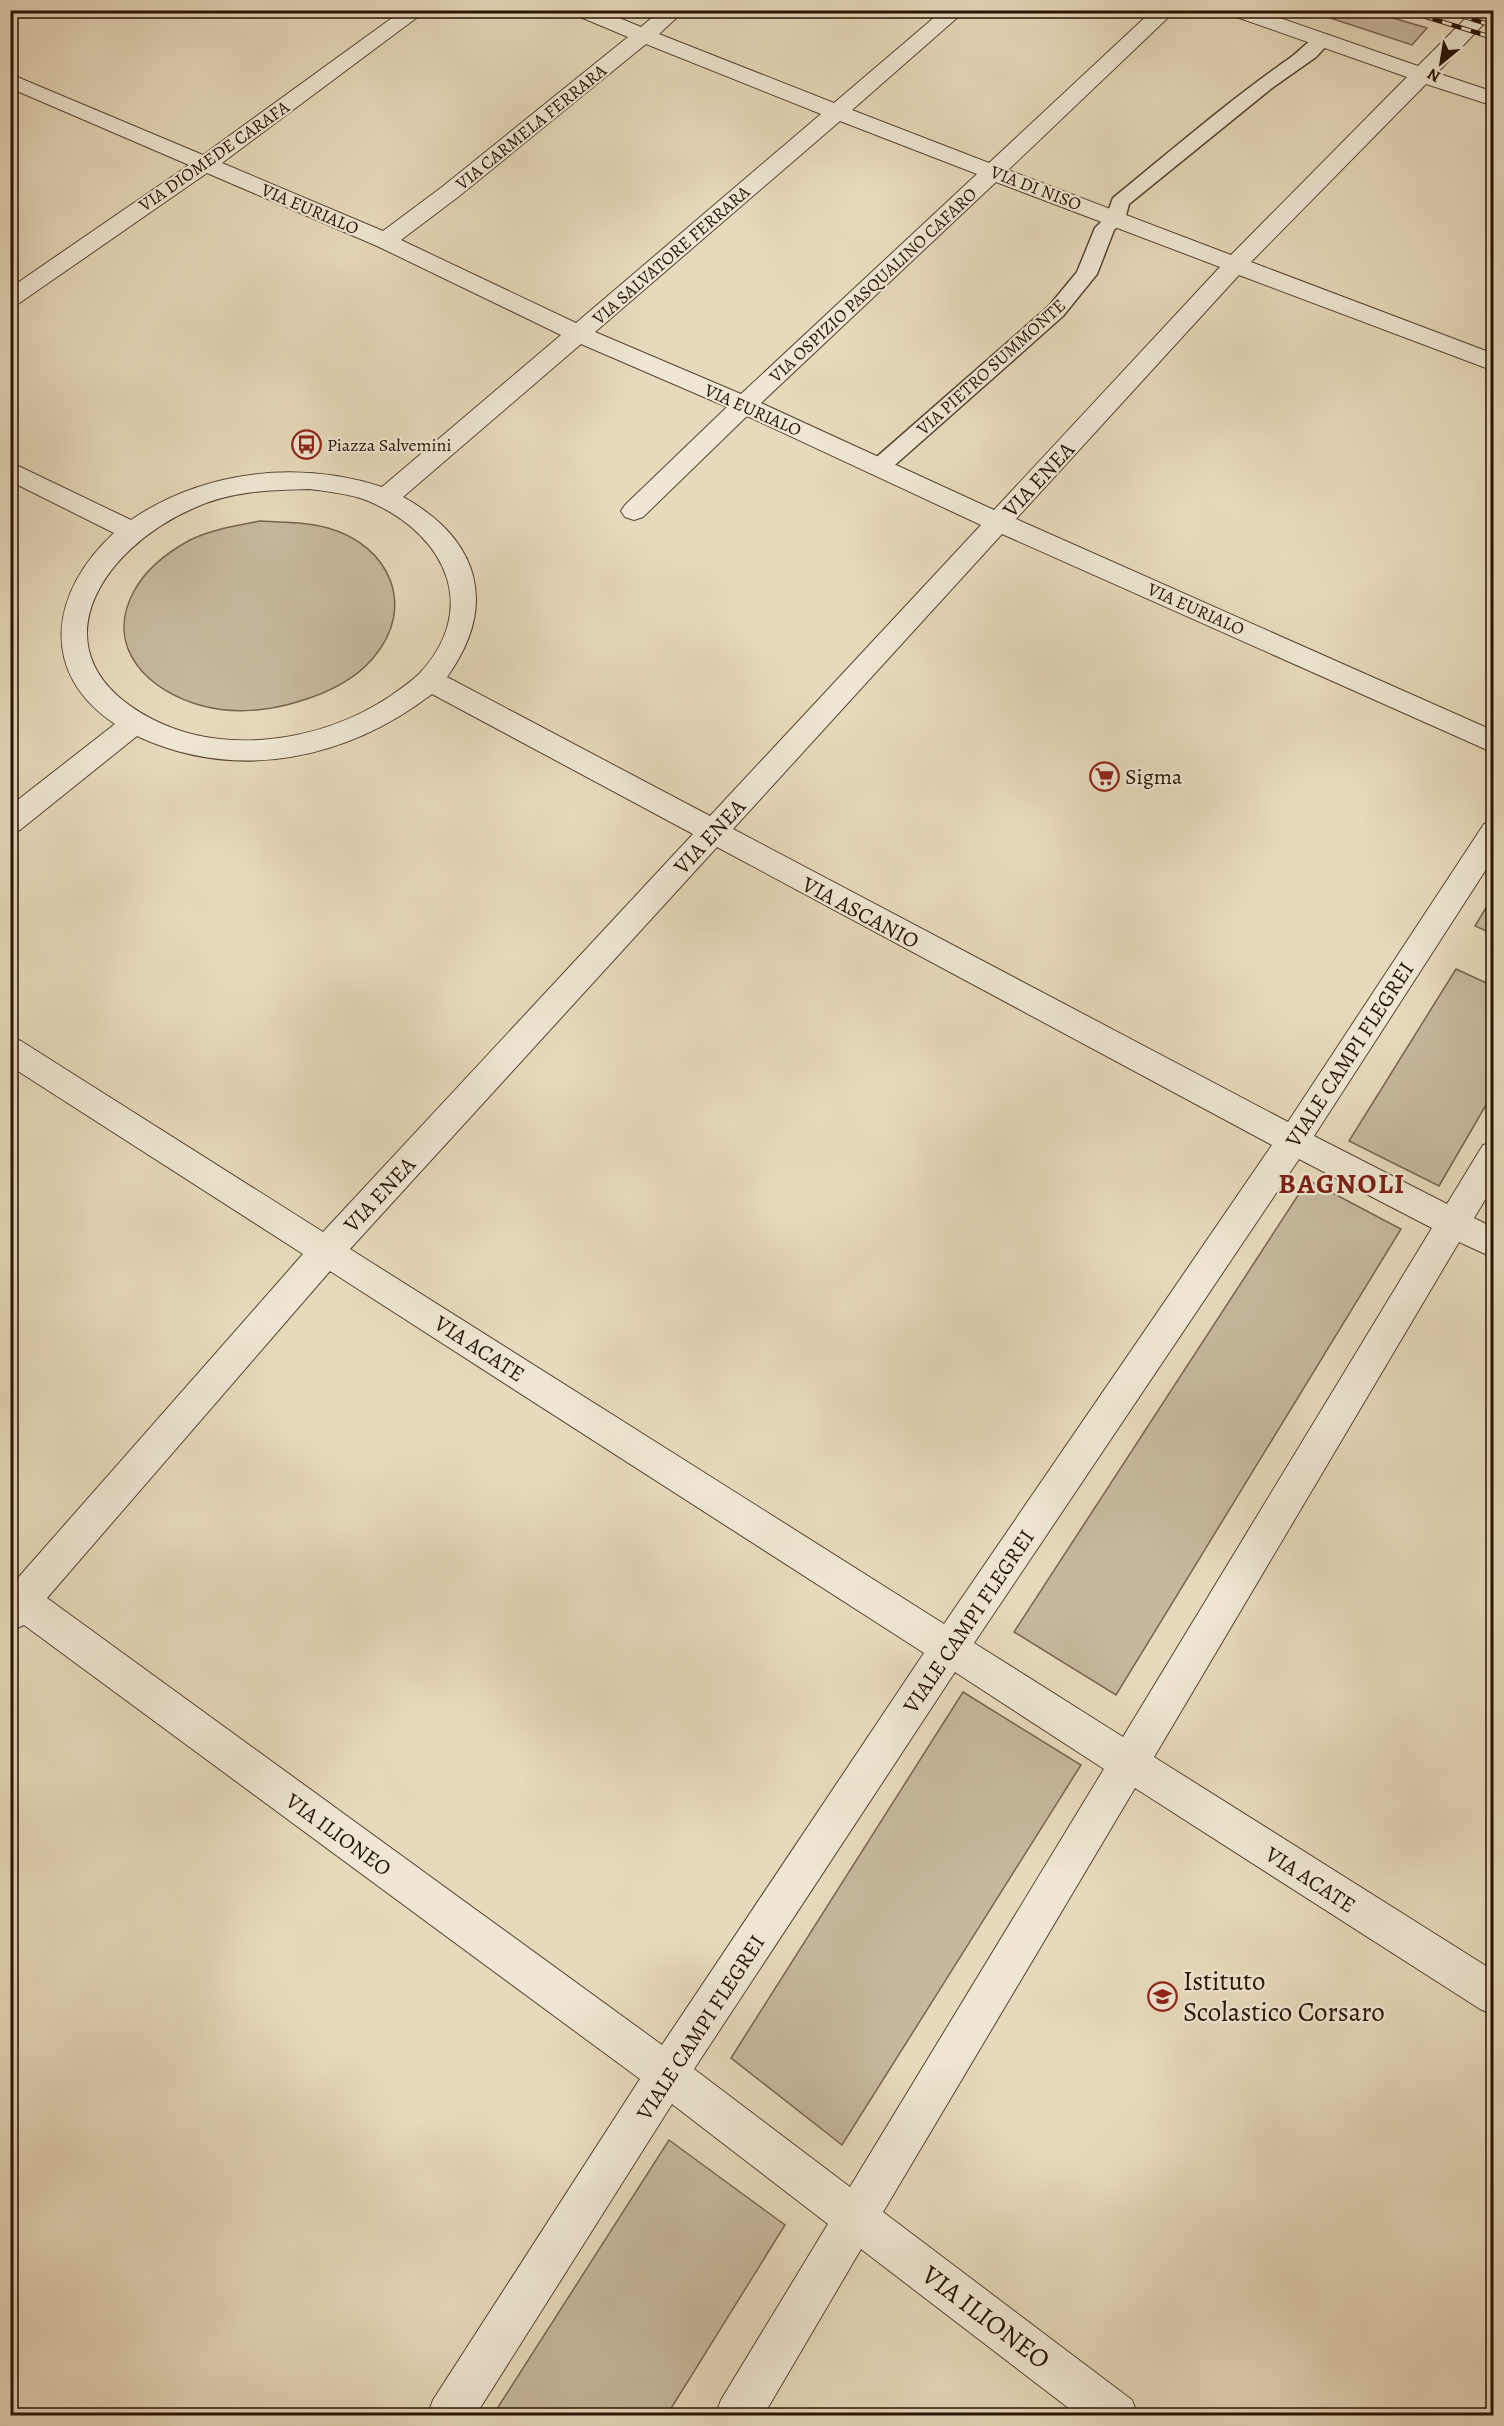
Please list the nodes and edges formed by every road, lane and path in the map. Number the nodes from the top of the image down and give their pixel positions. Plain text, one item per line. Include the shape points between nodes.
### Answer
1 (417, 10) edge
2 (580, 10) edge
3 (675, 10) edge
4 (956, 10) edge
5 (1166, 10) edge
6 (1235, 10) edge
7 (1486, 10) edge
8 (645, 36) junction
9 (1323, 40) junction
10 (1423, 75) junction
11 (10, 80) edge
12 (1494, 100) edge
13 (836, 113) junction
14 (205, 164) junction
15 (994, 172) junction
16 (1115, 219) junction
17 (384, 241) junction
18 (1235, 265) junction
19 (10, 299) edge
20 (579, 334) junction
21 (1494, 363) edge
22 (744, 405) junction
23 (879, 467) junction
24 (10, 470) edge
25 (386, 498) junction
26 (634, 512) dead end
27 (998, 522) junction
28 (132, 531) junction
29 (430, 680) junction
30 (134, 724) junction
31 (1494, 743) edge
32 (10, 822) edge
33 (1494, 832) edge
34 (712, 833) junction
35 (10, 1050) edge
36 (1293, 1141) junction
37 (1494, 1155) edge
38 (1453, 1224) junction
39 (1494, 1244) edge
40 (327, 1251) junction
41 (14, 1602) edge
42 (949, 1648) junction
43 (1129, 1763) junction
44 (1494, 1995) edge
45 (667, 2074) junction
46 (857, 2218) junction
47 (449, 2415) edge
48 (737, 2415) edge
49 (1116, 2415) edge

1 - 14 street, VIA DIOMEDE CARAFA
2 - 8 street, VIA DI NISO
3 - 8 street, VIA CARMELA FERRARA
4 - 13 street, VIA SALVATORE FERRARA
5 - 15 street, VIA OSPIZIO PASQUALINO CAFARO
6 - 9 street
7 - 10 street, VIA ENEA
8 - 13 street, VIA DI NISO
8 - 17 street, VIA CARMELA FERRARA
9 - 10 street
9 - 16 lane, VIA PIETRO SUMMONTE via 1120,202
10 - 12 street
10 - 18 street, VIA ENEA
11 - 14 street, VIA EURIALO
13 - 15 street, VIA DI NISO
13 - 20 street, VIA SALVATORE FERRARA
14 - 17 street, VIA EURIALO
14 - 19 street, VIA DIOMEDE CARAFA
15 - 16 street, VIA DI NISO
15 - 22 street, VIA OSPIZIO PASQUALINO CAFARO
16 - 18 street, VIA DI NISO
16 - 23 lane, VIA PIETRO SUMMONTE via 1105,228 1087,274 1056,311
17 - 20 street, VIA EURIALO
18 - 21 street, VIA DI NISO
18 - 27 street, VIA ENEA
20 - 22 street, VIA EURIALO
20 - 25 street, VIA SALVATORE FERRARA
22 - 23 street, VIA EURIALO
22 - 26 street, VIA OSPIZIO PASQUALINO CAFARO
23 - 27 street, VIA EURIALO
24 - 28 street
25 - 28 street via 354,487 309,480 261,482 214,491 181,503
25 - 29 street via 433,528 457,561 466,600 456,641
27 - 31 street, VIA EURIALO
27 - 34 street, VIA ENEA
28 - 30 street via 101,561 80,594 73,630 79,666 100,698
29 - 30 street via 391,711 343,734 288,748 233,751 179,742
29 - 34 street, VIA ASCANIO
30 - 32 street
33 - 36 street, VIALE CAMPI FLEGREI
34 - 36 street, VIA ASCANIO
34 - 40 street, VIA ENEA
35 - 40 street, VIA ACATE
36 - 38 street, VIA ASCANIO
36 - 42 street, VIALE CAMPI FLEGREI
37 - 38 street
38 - 39 street
38 - 43 street
40 - 41 street, VIA ENEA
40 - 42 street, VIA ACATE
41 - 45 street, VIA ILIONEO
42 - 43 street, VIA ACATE
42 - 45 street, VIALE CAMPI FLEGREI
43 - 44 street, VIA ACATE
43 - 46 street
45 - 46 street, VIA ILIONEO
45 - 47 street, VIALE CAMPI FLEGREI
46 - 48 street
46 - 49 street, VIA ILIONEO

